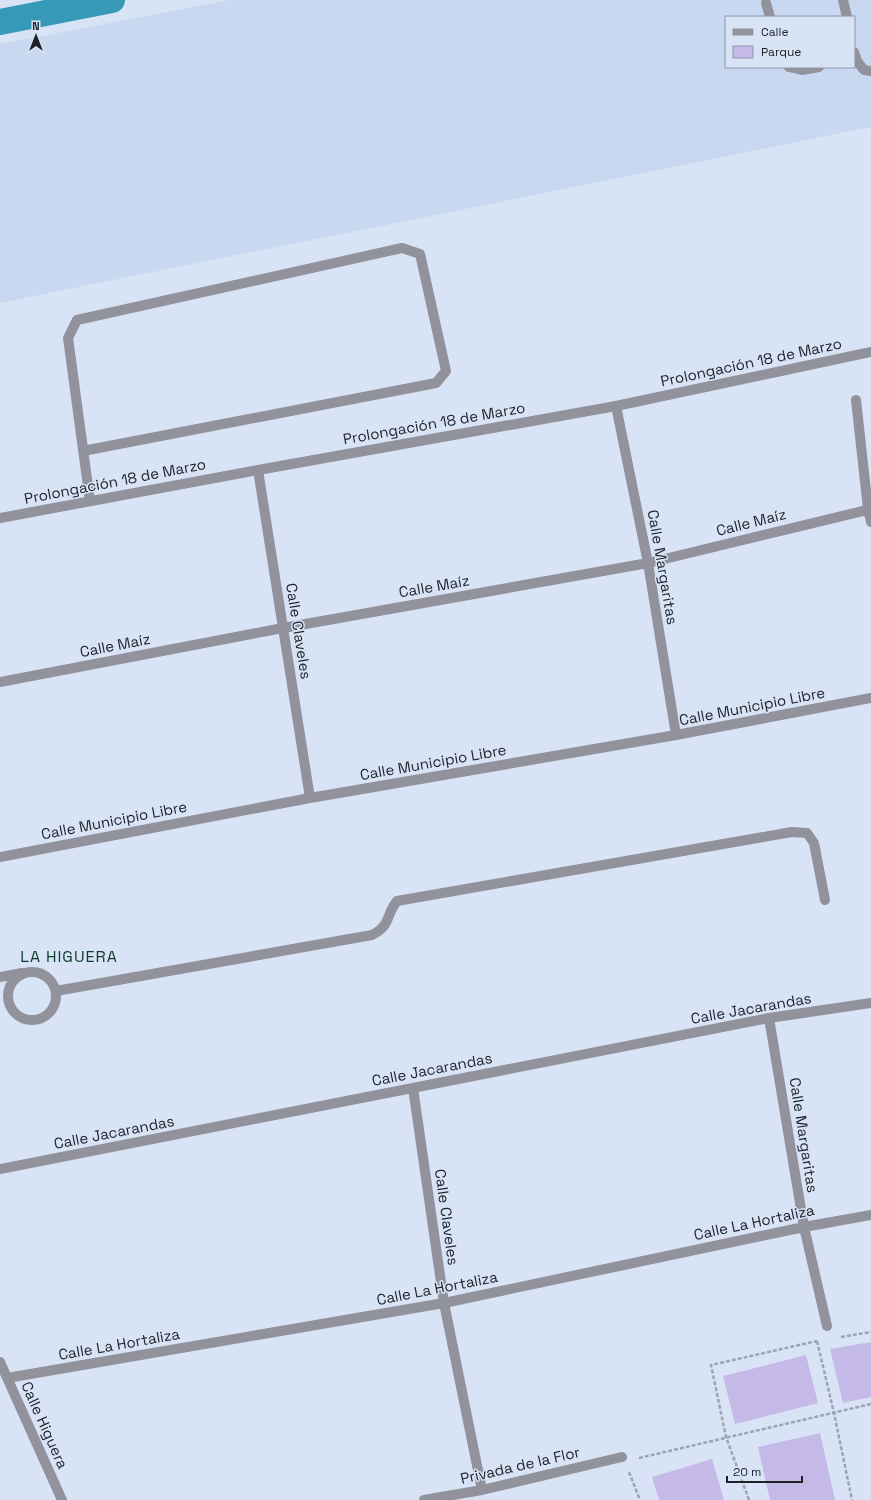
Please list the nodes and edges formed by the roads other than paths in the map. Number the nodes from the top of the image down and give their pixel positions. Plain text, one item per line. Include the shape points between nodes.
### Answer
1 (843, 0) edge
2 (766, 3) dead end
3 (770, 16) edge
4 (846, 16) edge
5 (855, 58) edge
6 (793, 68) edge
7 (813, 68) edge
8 (871, 71) edge
9 (871, 352) edge
10 (856, 400) dead end
11 (616, 406) junction
12 (84, 451) junction
13 (258, 470) junction
14 (90, 501) junction
15 (870, 509) edge
16 (0, 518) edge
17 (871, 522) edge
18 (648, 563) junction
19 (283, 628) junction
20 (0, 682) edge
21 (871, 698) edge
22 (676, 735) junction
23 (310, 798) junction
24 (0, 857) edge
25 (826, 900) dead end
26 (27, 972) junction
27 (0, 977) edge
28 (56, 991) junction
29 (4, 998) edge
30 (871, 1003) edge
31 (769, 1018) junction
32 (413, 1088) junction
33 (0, 1170) edge
34 (871, 1215) edge
35 (804, 1227) junction
36 (444, 1303) junction
37 (827, 1326) dead end
38 (0, 1362) edge
39 (7, 1378) junction
40 (624, 1459) road end
41 (482, 1490) junction
42 (62, 1500) edge
43 (424, 1500) edge

1 - 4 street
2 - 3 street
5 - 8 street via 864,70
6 - 7 street
9 - 11 street, Prolongación 18 de Marzo
10 - 15 street
11 - 13 street, Prolongación 18 de Marzo
11 - 18 street, Calle Margaritas
12 - 12 street via 436,383 446,371 420,254 402,248 77,320 68,338
12 - 14 street
13 - 14 street, Prolongación 18 de Marzo
13 - 19 street, Calle Claveles
14 - 16 street, Prolongación 18 de Marzo
15 - 17 street
15 - 18 street, Calle Maíz
18 - 19 street, Calle Maíz
18 - 22 street, Calle Margaritas
19 - 20 street, Calle Maíz
19 - 23 street, Calle Claveles
21 - 22 street, Calle Municipio Libre
22 - 23 street, Calle Municipio Libre
23 - 24 street, Calle Municipio Libre
25 - 28 street via 814,843 807,834 792,832 397,901 386,924 372,935
26 - 27 street
26 - 28 street via 37,972 46,976 53,982
26 - 29 street via 13,981
28 - 29 street via 56,1001 52,1010 35,1020 16,1015
30 - 31 street, Calle Jacarandas
31 - 32 street, Calle Jacarandas
31 - 35 street, Calle Margaritas
32 - 33 street, Calle Jacarandas
32 - 36 street, Calle Claveles
34 - 35 street, Calle La Hortaliza
35 - 36 street, Calle La Hortaliza
35 - 37 street, Calle Margaritas
36 - 39 street, Calle La Hortaliza
36 - 41 street, Calle Claveles
38 - 39 street, Calle Higuera
39 - 42 street, Calle Higuera
40 - 41 street, Privada de la Flor
41 - 43 street, Privada de la Flor

